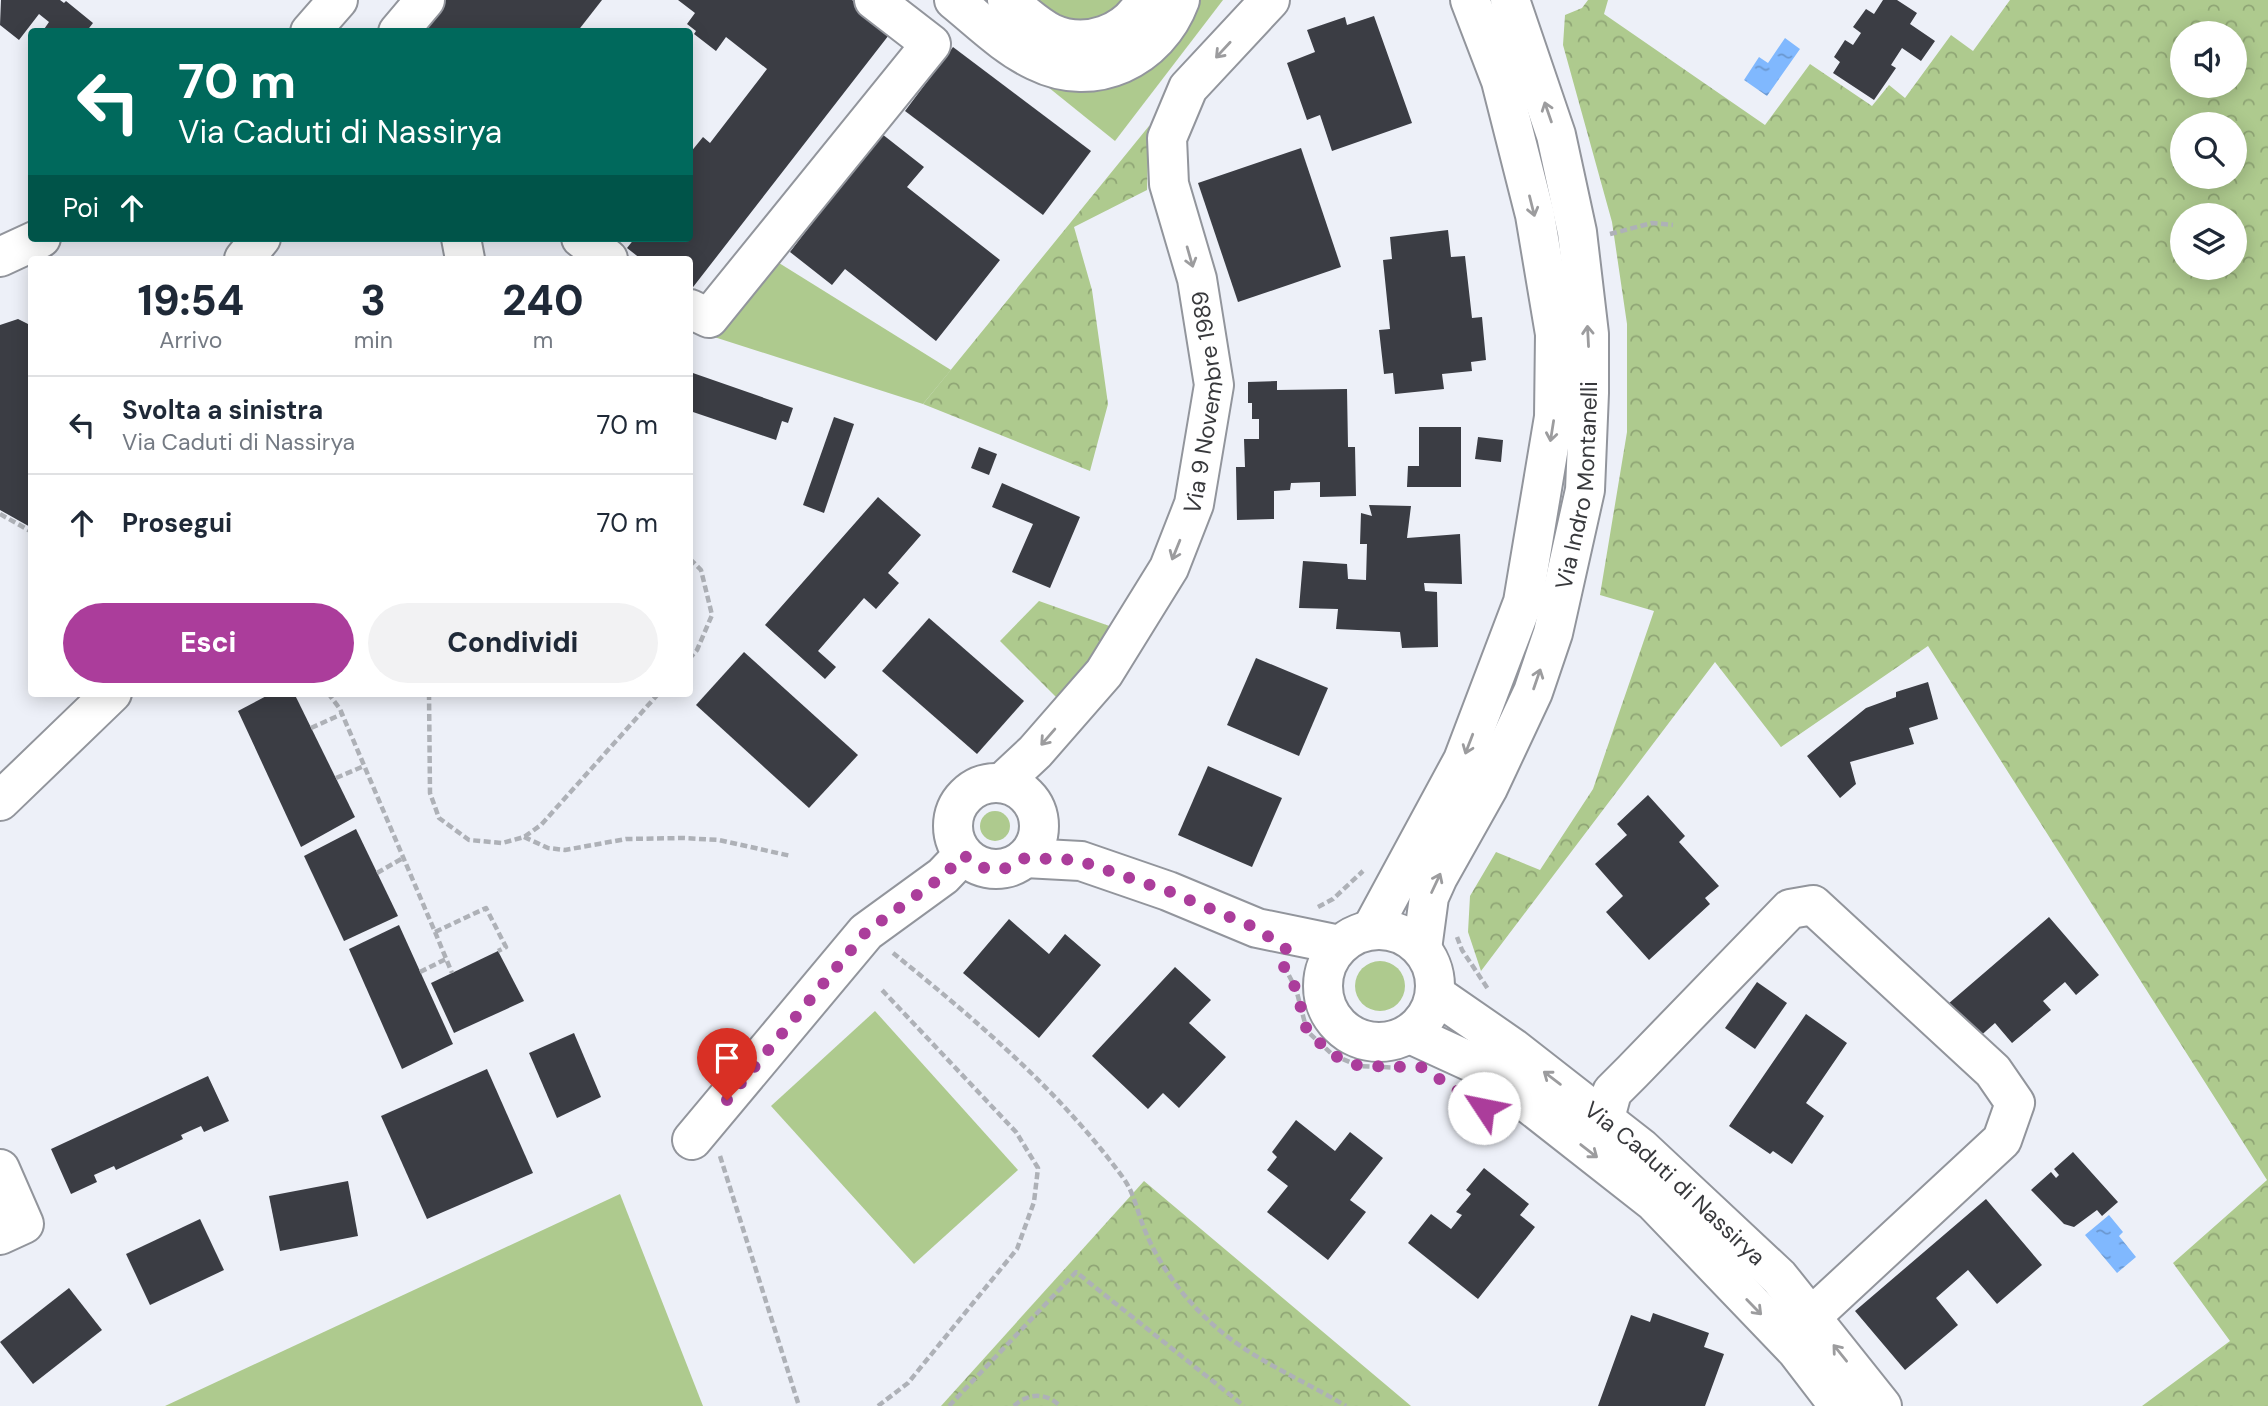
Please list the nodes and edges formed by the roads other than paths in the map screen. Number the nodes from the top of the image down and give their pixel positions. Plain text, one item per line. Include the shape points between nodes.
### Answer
1 (338, 0) edge
2 (425, 0) edge
3 (874, 0) edge
4 (954, 0) edge
5 (979, 0) edge
6 (1007, 0) edge
7 (1145, 0) edge
8 (1163, 0) edge
9 (1180, 0) edge
10 (1270, 0) edge
11 (1470, 0) edge
12 (1510, 0) edge
13 (314, 28) edge
14 (401, 28) edge
15 (258, 242) edge
16 (586, 242) edge
17 (246, 256) edge
18 (604, 256) edge
19 (693, 310) edge
20 (108, 697) edge
21 (1003, 782) junction
22 (0, 801) edge
23 (1032, 842) junction
24 (964, 855) junction
25 (1355, 938) junction
26 (1292, 944) junction
27 (1422, 949) junction
28 (1322, 981) junction
29 (1435, 994) junction
30 (1411, 1051) junction
31 (1605, 1118) junction
32 (700, 1130) road end
33 (0, 1169) edge
34 (0, 1235) edge
35 (1811, 1317) junction
36 (1839, 1406) edge
37 (1882, 1406) edge

1 - 13 street
2 - 14 street
3 - 19 street via 932,44 709,318
4 - 9 street via 1034,61 1086,72 1111,68 1145,50 1163,32
5 - 8 street via 1039,45 1078,56 1100,54 1130,41 1147,27
6 - 7 street via 1049,32 1082,40 1116,31
10 -> 21 street, Via 9 Novembre 1989 via 1188,88 1167,138 1169,184 1197,279 1214,385 1194,505 1169,568 1104,673
11 -> 25 street, Via Indro Montanelli via 1501,81 1535,215 1555,334 1554,417 1523,602 1462,760
27 -> 12 street, Via Indro Montanelli via 1429,897 1489,788 1537,680 1553,633 1585,490 1589,334 1577,232 1556,135
15 - 17 street
16 - 18 street
20 - 22 street
21 - 23 street via 1024,793 1038,814
21 - 24 street via 977,786 958,803 952,829
23 - 24 street via 1013,866 999,870 972,863
23 - 26 street via 1060,848 1077,860 1168,891
24 - 32 street via 866,932
25 - 26 street
25 - 27 street via 1390,930
25 - 28 street via 1325,968
26 - 28 street
27 - 29 street via 1435,978
28 - 30 street via 1331,1016 1342,1029 1376,1043 1393,1041
29 - 30 street
31 -> 29 street, Via Caduti di Nassirya
30 -> 36 street, Via Caduti di Nassirya via 1482,1067 1654,1202 1796,1350
31 - 35 street, Via Caduti di Nassirya via 1779,1277
31 - 35 street via 1612,1092 1771,928 1790,909 1813,905 1993,1071 2015,1103 2002,1140
33 - 34 street via 24,1224
37 -> 35 street, Via Caduti di Nassirya

